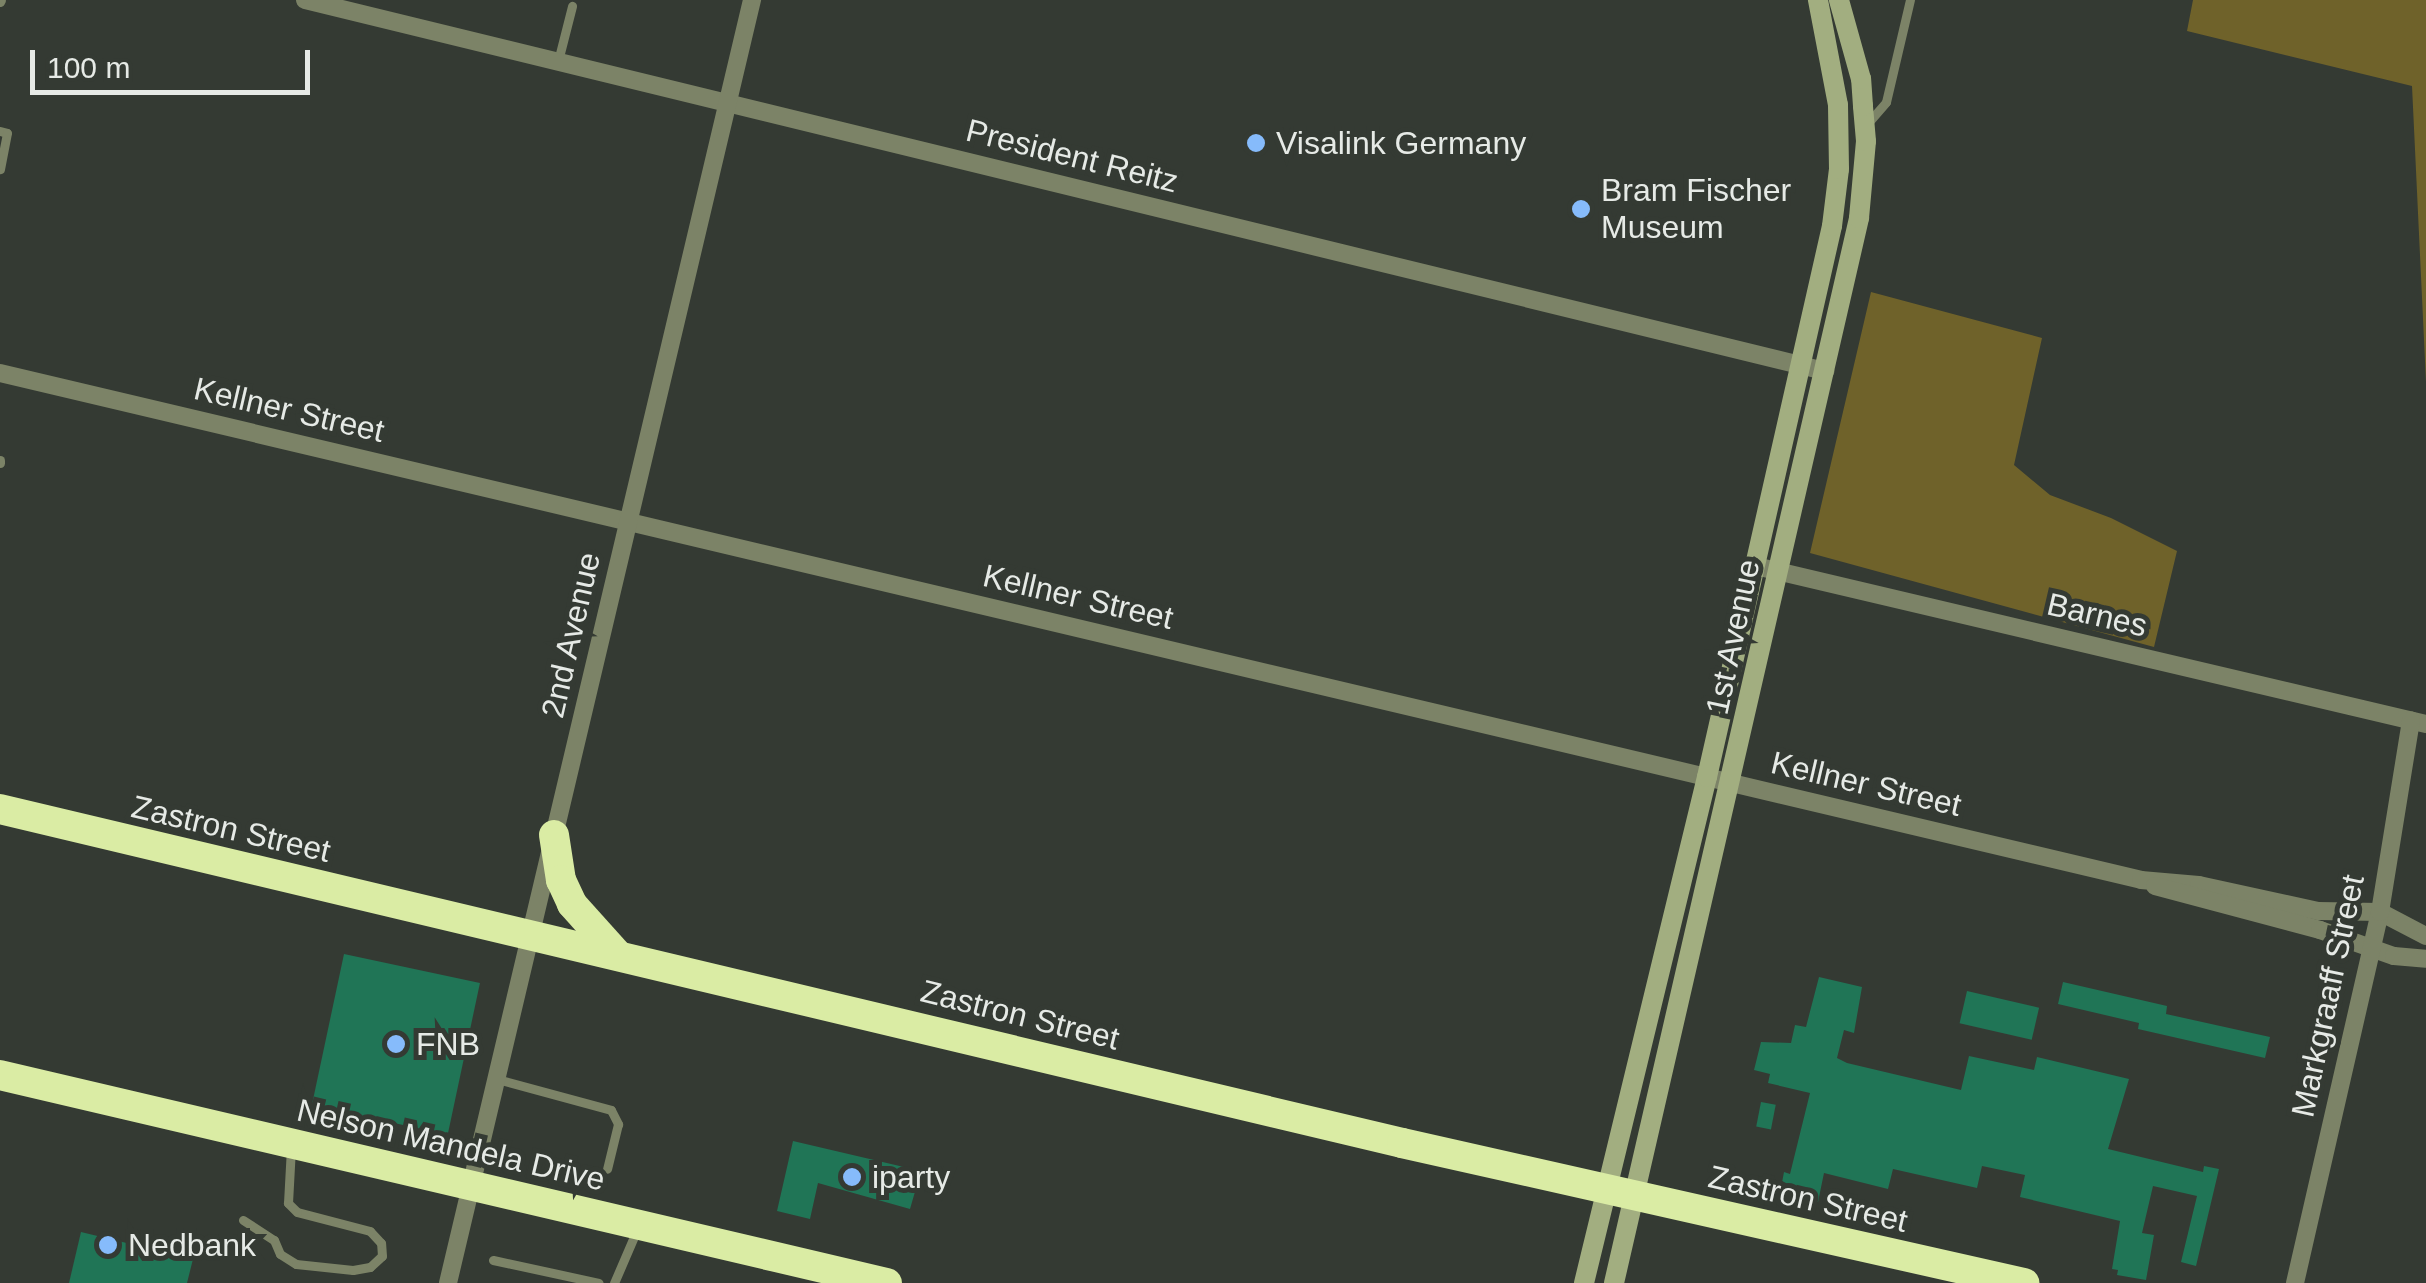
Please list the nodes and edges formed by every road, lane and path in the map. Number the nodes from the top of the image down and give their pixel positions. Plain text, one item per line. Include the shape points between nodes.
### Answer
1 (306, 0) edge
2 (752, 0) edge
3 (1818, 0) edge
4 (1839, 0) edge
5 (1910, 0) edge
6 (572, 6) dead end
7 (558, 62) junction
8 (728, 103) junction
9 (0, 131) edge
10 (1865, 133) junction
11 (1838, 140) junction
12 (0, 169) edge
13 (1803, 366) junction
14 (1825, 371) junction
15 (0, 373) edge
16 (629, 521) junction
17 (1754, 566) junction
18 (1778, 570) junction
19 (2418, 722) edge
20 (1707, 777) junction
21 (1732, 783) junction
22 (0, 809) edge
23 (554, 835) junction
24 (2141, 880) junction
25 (2380, 912) junction
26 (531, 934) junction
27 (2426, 936) edge
28 (2371, 950) junction
29 (616, 952) junction
30 (2426, 959) edge
31 (0, 1075) edge
32 (497, 1079) junction
33 (291, 1144) junction
34 (607, 1169) dead end
35 (472, 1186) junction
36 (1621, 1193) junction
37 (243, 1220) dead end
38 (639, 1224) junction
39 (493, 1260) dead end
40 (448, 1283) edge
41 (599, 1283) edge
42 (614, 1283) edge
43 (887, 1283) edge
44 (1584, 1283) edge
45 (1614, 1283) edge
46 (2024, 1283) edge
47 (2296, 1283) edge

1 - 7 street, President Reitz
2 - 8 street, 2nd Avenue
3 - 11 street, 1st Avenue via 1832,56
4 - 10 street, 1st Avenue via 1861,79
5 - 10 lane via 1886,102
6 - 7 lane
7 - 8 street, President Reitz
8 - 13 street, President Reitz
8 - 16 street, 2nd Avenue
9 - 12 lane via 7,133
10 - 11 street
10 - 14 street, 1st Avenue via 1859,218
11 - 13 street, 1st Avenue via 1832,226
13 - 14 street, President Reitz
13 - 17 street, 1st Avenue
14 - 18 street, 1st Avenue
15 - 16 street, Kellner Street
16 - 20 street, Kellner Street
16 - 23 street, 2nd Avenue
17 - 18 street, Barnes
17 - 20 street, 1st Avenue
18 - 19 street, Barnes
18 - 21 street, 1st Avenue
19 - 25 street, Markgraaff Street
20 - 21 street, Kellner Street
20 - 36 street, 1st Avenue
21 - 24 street, Kellner Street
21 - 36 street, 1st Avenue
22 - 26 highway, Zastron Street
23 - 26 street, 2nd Avenue
23 - 29 highway via 572,904
24 - 25 street, Kellner Street via 2199,885 2318,911
24 - 28 street, Kellner Street
25 - 27 street, Kellner Street
25 - 28 street, Markgraaff Street
26 - 29 highway, Zastron Street
26 - 32 street, 2nd Avenue
28 - 30 street, Kellner Street
28 - 47 street, Markgraaff Street
29 - 36 highway, Zastron Street
31 - 33 highway, Nelson Mandela Drive
32 - 34 lane via 611,1110 618,1124
32 - 35 street, 2nd Avenue
33 - 35 highway, Nelson Mandela Drive
33 - 37 lane via 288,1204 370,1231 382,1242 382,1256 352,1270 296,1264
35 - 38 highway, Nelson Mandela Drive
35 - 40 street, 2nd Avenue
36 - 44 street, 1st Avenue
36 - 45 street, 1st Avenue
36 - 46 highway, Zastron Street
38 - 42 lane
38 - 43 highway, Nelson Mandela Drive
39 - 41 lane

